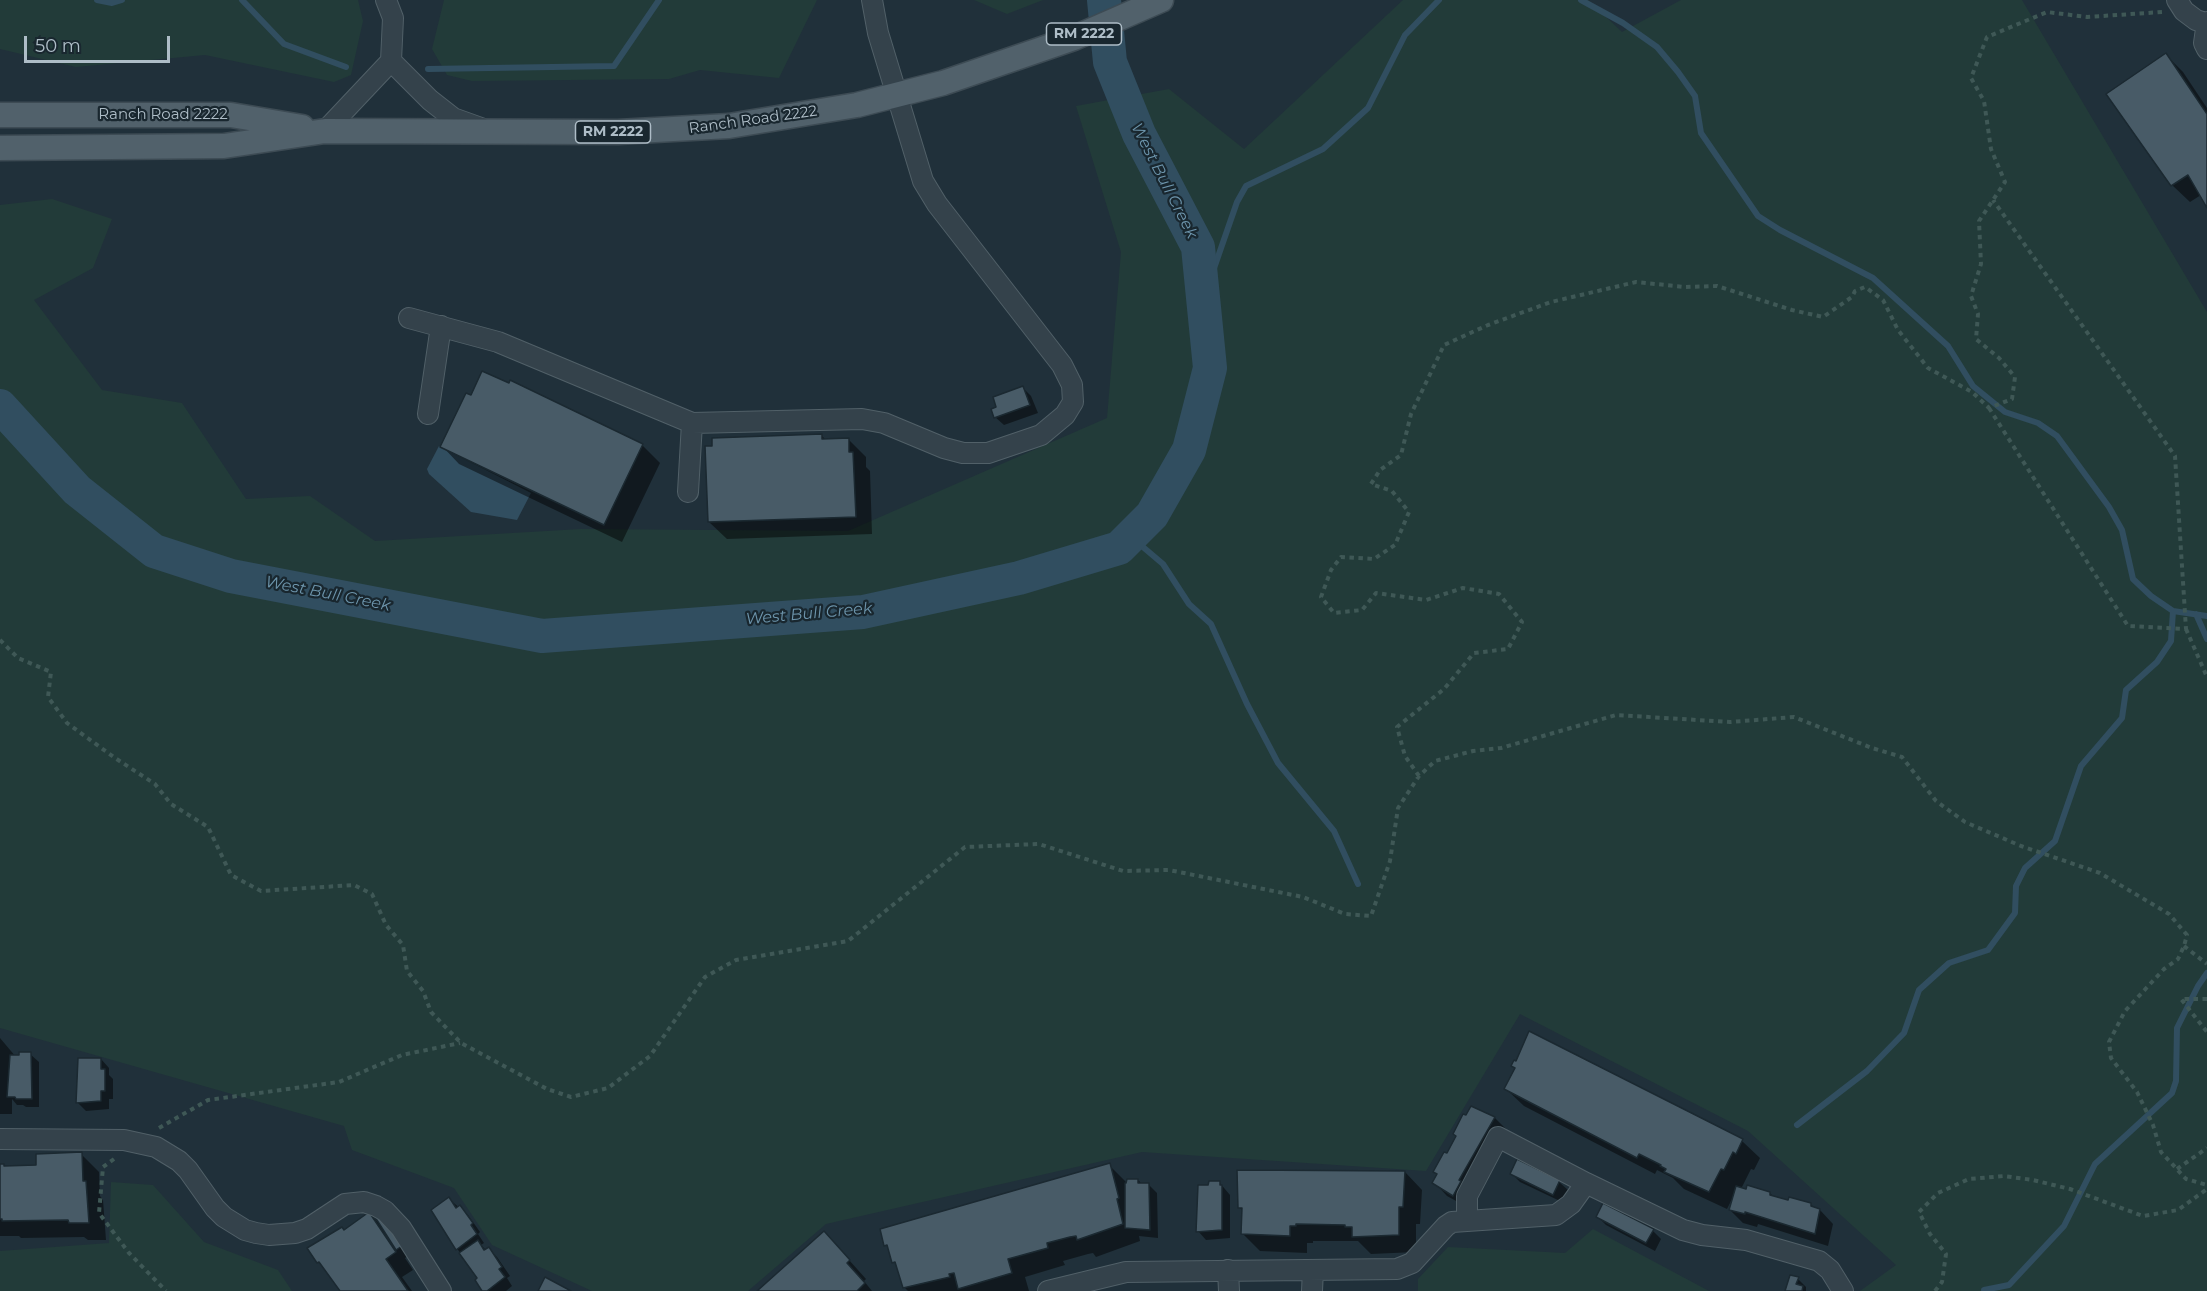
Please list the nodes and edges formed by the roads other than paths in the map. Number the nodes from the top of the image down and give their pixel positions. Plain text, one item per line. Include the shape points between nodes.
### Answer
1 (386, 0) edge
2 (872, 0) edge
3 (1161, 0) edge
4 (2173, 6) edge
5 (2206, 23) edge
6 (2207, 48) edge
7 (391, 61) junction
8 (897, 95) junction
9 (0, 116) edge
10 (70, 119) junction
11 (0, 126) edge
12 (325, 131) junction
13 (492, 132) junction
14 (0, 148) edge
15 (410, 318) dead end
16 (441, 326) junction
17 (428, 414) dead end
18 (692, 423) junction
19 (688, 492) dead end
20 (0, 1139) edge
21 (1586, 1183) junction
22 (1467, 1220) junction
23 (1228, 1270) junction
24 (1313, 1270) junction
25 (1102, 1284) edge
26 (441, 1291) edge
27 (1048, 1291) edge
28 (1229, 1291) edge
29 (1312, 1291) edge
30 (1843, 1291) edge

1 - 7 street via 393,18
2 - 8 street
3 - 8 main road, Ranch Road 2222 / RM 2222 via 1005,63
4 - 5 street
5 - 6 street
7 - 12 street
7 - 13 street via 453,118
8 - 13 main road, Ranch Road 2222 / RM 2222 via 729,126 618,132
8 - 18 street via 923,181 937,204 1062,365 1073,402 1065,415 1041,435 988,453 944,448 884,423 862,419
9 - 10 main road
10 - 11 main road
10 - 12 main road, Ranch Road 2222 / RM 2222 via 84,122 100,114 231,115
12 - 13 main road, Ranch Road 2222 / RM 2222
12 - 14 main road, Ranch Road 2222 / RM 2222 via 224,146
15 - 16 street
16 - 17 street
16 - 18 street via 498,342
18 - 19 street
20 - 26 street via 124,1140 156,1147 179,1161 224,1216 256,1233 295,1233 345,1204 364,1202 385,1211 401,1228
21 - 22 street via 1571,1204 1556,1215
21 - 22 street via 1498,1137 1467,1196
21 - 30 street via 1683,1230 1746,1240 1819,1261
22 - 24 street via 1446,1226 1405,1267
23 - 24 street
23 - 25 street via 1126,1272
23 - 28 street
24 - 29 street
25 - 27 street

